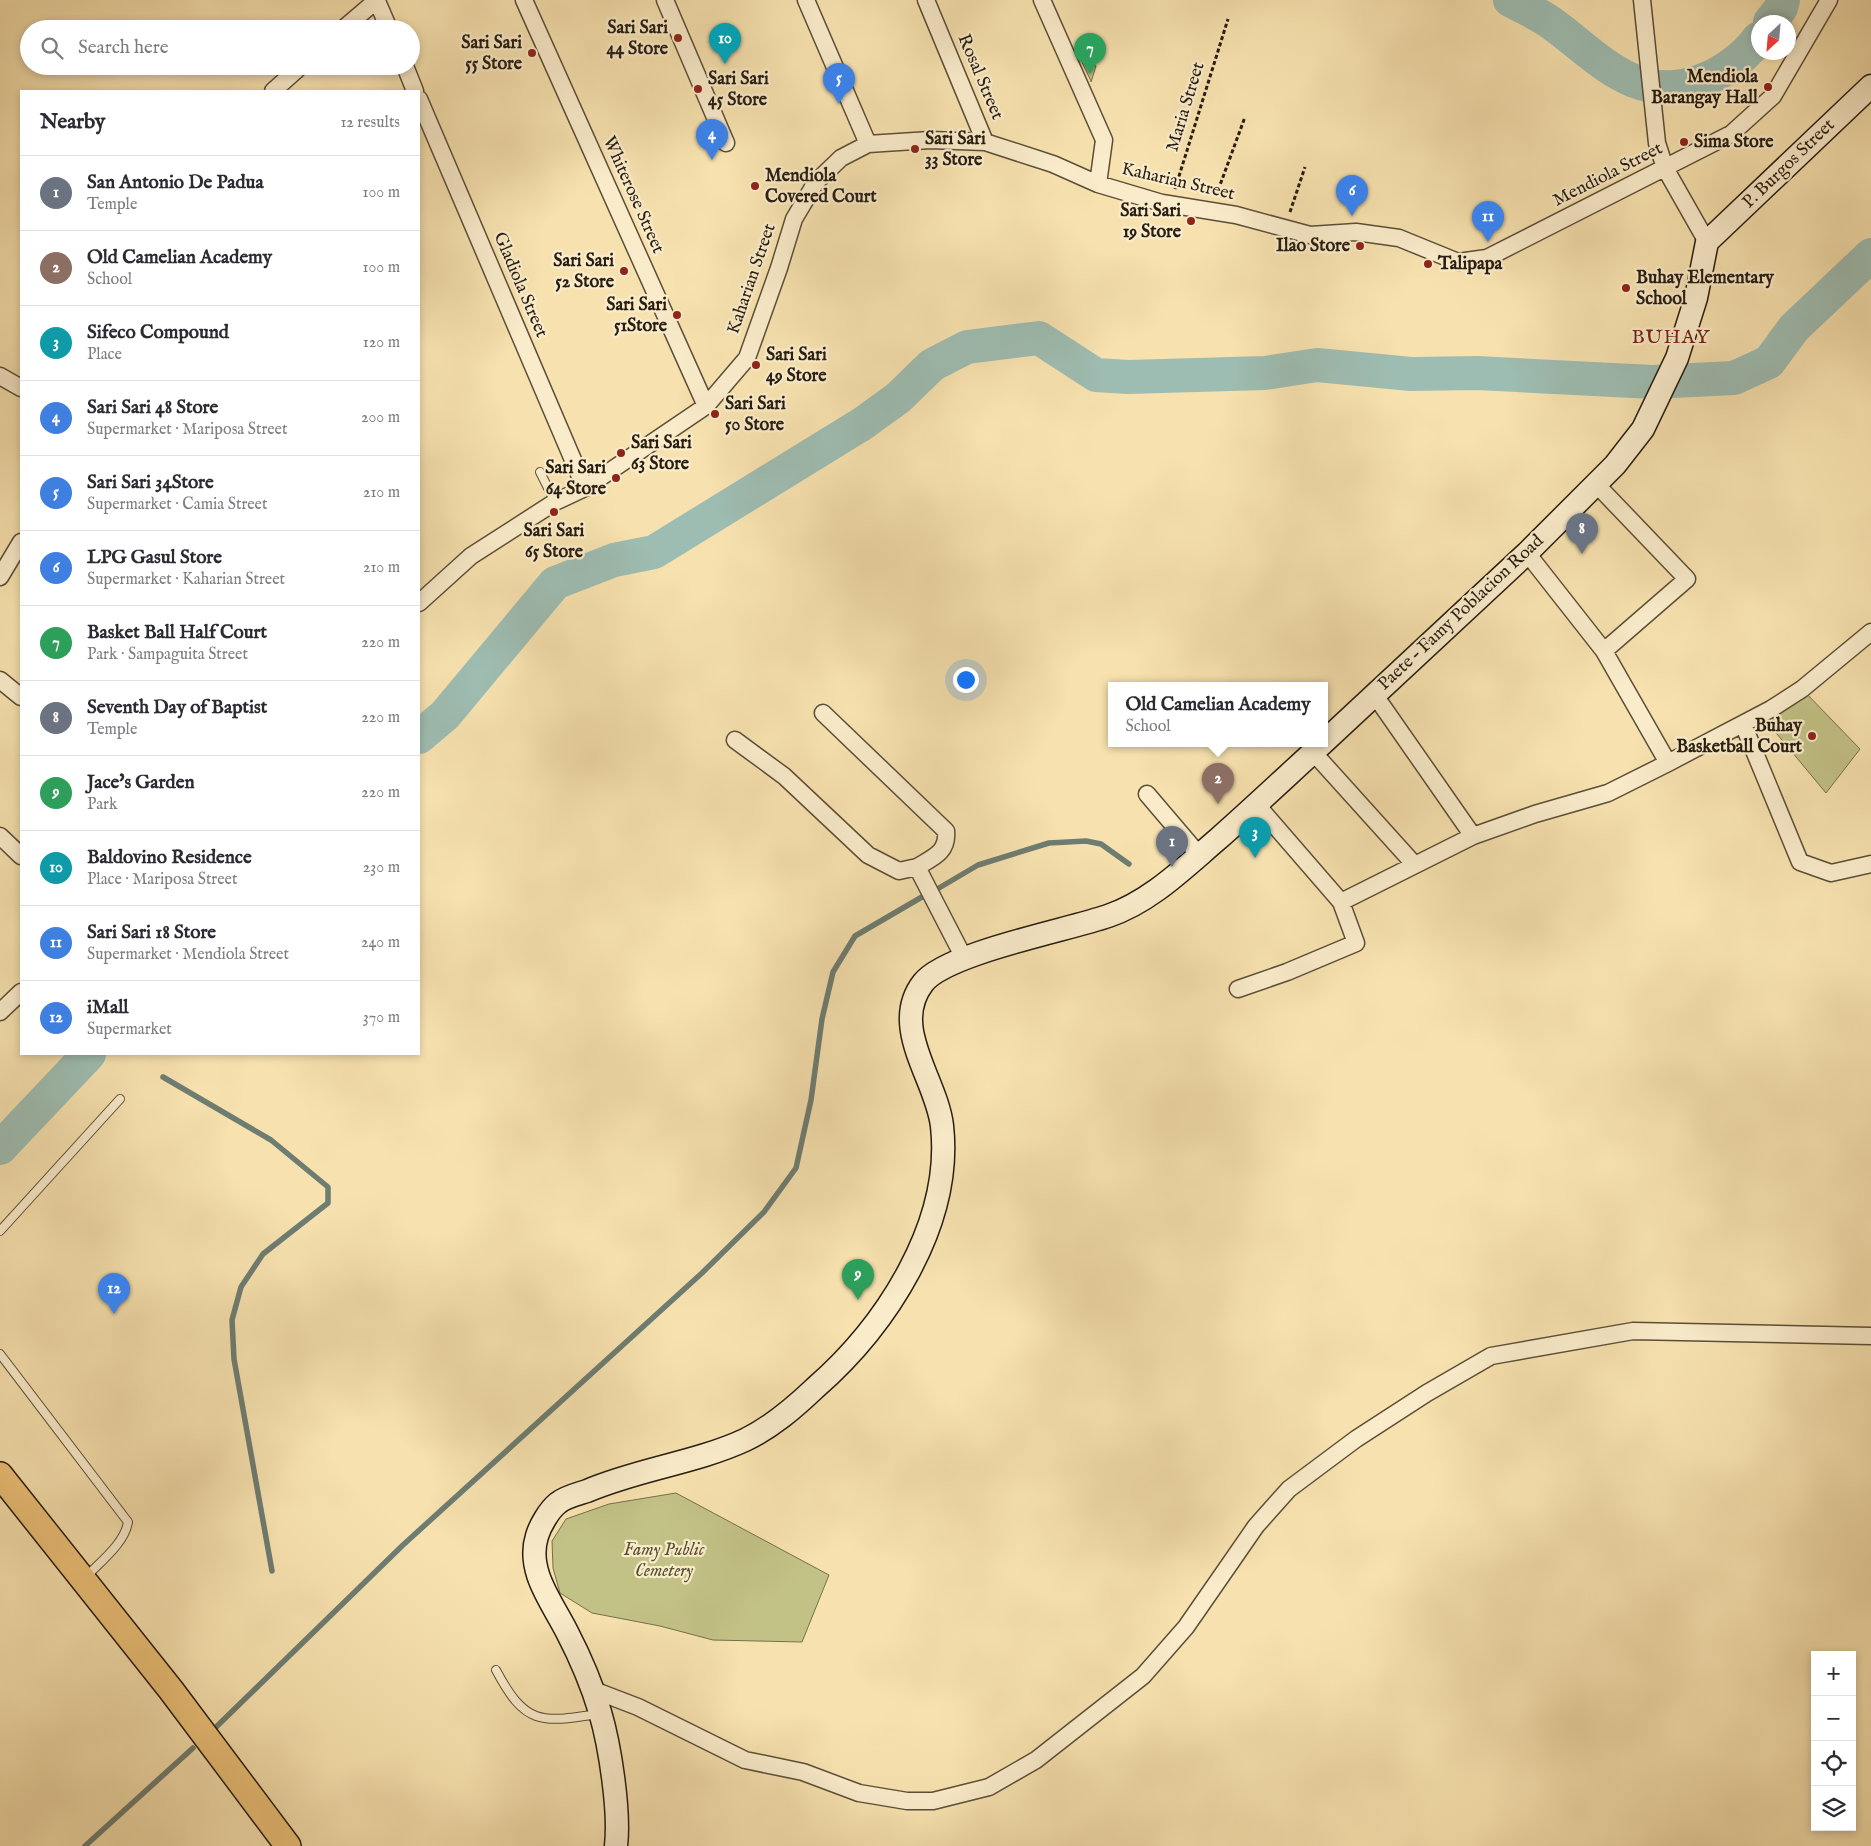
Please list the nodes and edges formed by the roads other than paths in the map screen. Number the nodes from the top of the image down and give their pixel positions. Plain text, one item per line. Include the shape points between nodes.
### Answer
1 (377, 0) edge
2 (524, 0) edge
3 (665, 0) edge
4 (806, 0) edge
5 (926, 0) edge
6 (1042, 0) edge
7 (1642, 0) edge
8 (1829, 0) edge
9 (354, 20) edge
10 (385, 20) edge
11 (291, 75) edge
12 (409, 75) edge
13 (1871, 86) edge
14 (274, 90) edge
15 (416, 90) edge
16 (420, 101) edge
17 (986, 142) junction
18 (726, 143) dead end
19 (868, 144) junction
20 (1666, 168) junction
21 (1098, 184) junction
22 (1707, 242) junction
23 (1487, 258) joint
24 (0, 376) edge
25 (20, 387) edge
26 (706, 406) junction
27 (540, 472) dead end
28 (1596, 484) junction
29 (586, 488) junction
30 (555, 502) junction
31 (20, 544) edge
32 (1527, 553) junction
33 (0, 577) edge
34 (420, 602) edge
35 (1871, 632) edge
36 (1604, 652) junction
37 (0, 680) edge
38 (1374, 694) junction
39 (20, 696) edge
40 (823, 713) dead end
41 (1742, 724) junction
42 (1328, 737) edge
43 (735, 740) dead end
44 (1318, 747) edge
45 (1322, 747) edge
46 (1668, 763) junction
47 (1147, 794) dead end
48 (1257, 805) junction
49 (0, 836) edge
50 (1473, 836) junction
51 (20, 855) edge
52 (1199, 855) junction
53 (1414, 864) junction
54 (1871, 864) edge
55 (918, 867) junction
56 (1341, 902) junction
57 (964, 958) junction
58 (1238, 989) dead end
59 (20, 993) edge
60 (0, 1012) edge
61 (120, 1099) dead end
62 (0, 1231) edge
63 (1871, 1336) edge
64 (0, 1354) edge
65 (0, 1475) edge
66 (83, 1580) junction
67 (496, 1670) dead end
68 (591, 1689) junction
69 (600, 1713) junction
70 (288, 1846) edge
71 (616, 1846) edge

1 - 9 street
1 - 10 street
2 - 26 street, Whiterose Street
3 - 18 street
4 - 19 street
5 - 17 street, Rosal Street
6 - 21 street via 1104,140
7 - 20 street via 1655,133
8 - 20 street, Mendiola Street via 1772,96 1731,134
11 - 14 street
12 - 15 street
13 - 22 main road, P. Burgos Street
16 - 29 street, Gladiola Street
17 - 19 street, Kaharian Street via 930,140
17 - 21 street, Kaharian Street via 1052,164
19 - 26 street, Kaharian Street via 841,158 816,182 794,218 746,358
20 - 22 street
20 - 23 street, Mendiola Street
21 - 23 street, Kaharian Street via 1170,204 1310,235 1356,232 1399,238 1458,262
22 - 28 main road, Paete – Famy Poblacion Road via 1696,298 1677,358 1655,408 1644,429
24 - 25 street
26 - 29 street, Kaharian Street
27 - 30 lane
28 - 32 main road, Paete – Famy Poblacion Road
28 - 36 street via 1687,579
29 - 30 street, Kaharian Street
30 - 34 street, Kaharian Street via 471,556
31 - 33 street
32 - 36 street
32 - 38 main road, Paete – Famy Poblacion Road
35 - 41 street via 1802,689
36 - 46 street
37 - 39 street
38 - 42 main road, Paete – Famy Poblacion Road
38 - 50 street
40 - 55 street via 946,831 947,842 941,852
41 - 46 street
41 - 54 street via 1800,862 1831,873
43 - 55 street via 784,776 868,855 899,871
44 - 48 main road, Paete – Famy Poblacion Road
45 - 53 street
46 - 50 street via 1608,793
47 - 52 street
48 - 52 main road, Paete – Famy Poblacion Road
48 - 56 street
49 - 51 street
50 - 53 street
52 - 57 main road, Paete – Famy Poblacion Road via 1154,893 1111,915
53 - 56 street
55 - 57 street
56 - 58 street via 1356,943
57 - 68 main road, Paete – Famy Poblacion Road via 925,979 916,994 910,1015 916,1048 942,1122 941,1182 930,1225 909,1268 876,1322 835,1371 780,1419 746,1440 697,1458 610,1481 558,1503 540,1526 535,1543 535,1566
59 - 60 street
61 - 62 lane
63 - 68 street via 1632,1331 1491,1356 1380,1424 1289,1488 1256,1526 1186,1627 1143,1676 1036,1760 989,1787 933,1800 907,1801 859,1793 803,1772 745,1760 638,1707
64 - 66 lane via 128,1522 121,1539
65 - 66 main road
66 - 70 main road via 171,1690
67 - 69 lane via 509,1695 522,1710 534,1716 554,1720
68 - 69 main road, Paete – Famy Poblacion Road
69 - 71 main road, Paete – Famy Poblacion Road via 614,1798

